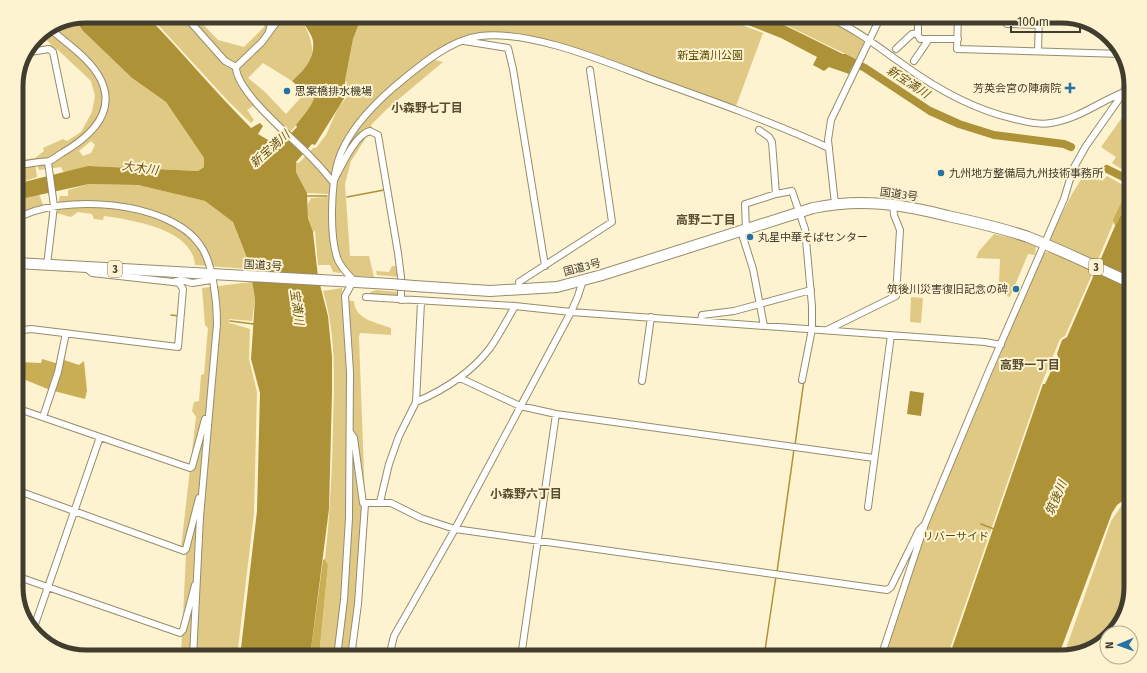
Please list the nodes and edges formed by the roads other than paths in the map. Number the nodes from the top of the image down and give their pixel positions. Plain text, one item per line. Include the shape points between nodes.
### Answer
1 (191, 23) edge
2 (271, 23) edge
3 (276, 23) edge
4 (842, 23) edge
5 (878, 23) edge
6 (918, 23) edge
7 (958, 23) edge
8 (1007, 24) dead end
9 (1039, 25) joint
10 (53, 32) edge
11 (918, 33) junction
12 (269, 34) junction
13 (929, 39) junction
14 (958, 39) junction
15 (869, 40) junction
16 (462, 41) junction
17 (896, 49) dead end
18 (34, 51) edge
19 (1038, 51) junction
20 (1115, 54) edge
21 (914, 61) dead end
22 (236, 67) junction
23 (590, 70) dead end
24 (1124, 92) joint
25 (66, 115) dead end
26 (759, 130) dead end
27 (829, 148) junction
28 (48, 162) junction
29 (23, 165) edge
30 (333, 182) junction
31 (776, 194) junction
32 (54, 203) junction
33 (835, 204) junction
34 (893, 204) junction
35 (799, 212) junction
36 (23, 216) edge
37 (743, 230) junction
38 (1043, 244) junction
39 (23, 264) edge
40 (47, 265) junction
41 (545, 266) junction
42 (86, 268) junction
43 (212, 276) junction
44 (583, 280) junction
45 (1124, 280) edge
46 (173, 282) junction
47 (354, 283) junction
48 (811, 290) junction
49 (520, 291) junction
50 (366, 297) dead end
51 (401, 300) junction
52 (421, 302) junction
53 (760, 305) junction
54 (515, 306) junction
55 (571, 312) junction
56 (651, 317) junction
57 (701, 321) junction
58 (764, 326) junction
59 (812, 329) junction
60 (23, 330) edge
61 (826, 330) junction
62 (66, 333) junction
63 (891, 335) junction
64 (1000, 345) junction
65 (460, 378) junction
66 (802, 380) dead end
67 (642, 381) dead end
68 (416, 402) junction
69 (520, 406) junction
70 (23, 410) edge
71 (208, 414) junction
72 (556, 414) junction
73 (42, 417) junction
74 (350, 432) junction
75 (100, 437) junction
76 (874, 458) junction
77 (202, 490) junction
78 (23, 493) edge
79 (380, 502) junction
80 (365, 504) junction
81 (868, 507) dead end
82 (74, 511) junction
83 (925, 524) junction
84 (455, 529) junction
85 (539, 542) junction
86 (198, 574) junction
87 (23, 578) edge
88 (48, 587) junction
89 (35, 624) edge
90 (193, 650) edge
91 (339, 650) edge
92 (352, 650) edge
93 (391, 650) edge
94 (523, 650) edge
95 (883, 650) edge

1 - 22 street via 225,61
2 - 12 street
3 - 12 street
4 - 15 street
5 - 15 street
6 - 11 street
7 - 14 street
8 - 9 street
9 - 19 street
10 - 28 street via 96,72 103,85 105,101 98,123 89,134
11 - 13 street via 920,39
11 - 17 street via 912,34
12 - 22 street
13 - 14 street
13 - 21 street
14 - 19 street via 957,49
15 - 24 street via 940,89 997,115 1028,122 1051,123 1075,117
15 - 27 street via 831,120
16 - 27 street via 492,35 544,43 700,97 794,132
16 - 30 street via 433,58 384,96 352,133 340,155
16 - 41 street via 508,48
18 - 25 street via 48,49 53,52
19 - 20 street
22 - 30 street via 237,74 250,97
23 - 41 street via 612,222
24 - 38 street via 1086,146
26 - 31 street via 772,142
27 - 33 street
28 - 29 street
28 - 32 street
30 - 47 street via 335,251
30 - 51 street via 349,152 363,134 370,131 378,135 402,280
31 - 35 street via 792,191
31 - 37 street via 744,204
32 - 36 street
32 - 40 street
32 - 43 street via 123,207 169,220 200,244 209,262
33 - 34 highway, 国道3号 / 3
33 - 35 highway, 国道3号 / 3
34 - 38 highway, 国道3号 / 3 via 992,227
34 - 61 street via 900,230 896,296
35 - 37 highway, 国道3号 / 3
35 - 48 street via 805,229
37 - 44 highway, 国道3号 / 3
37 - 53 street
38 - 45 highway, 国道3号 / 3
38 - 64 street
39 - 40 highway, 国道3号 / 3
40 - 42 highway, 国道3号 / 3
41 - 49 street via 519,282
42 - 43 highway, 国道3号 / 3
42 - 46 street via 92,273
43 - 46 street via 192,282
43 - 47 highway, 国道3号 / 3
43 - 71 street via 217,311
44 - 49 highway, 国道3号 / 3 via 557,287
44 - 55 street
46 - 62 street via 179,283 182,289 178,347
47 - 49 highway, 国道3号 / 3, bridge via 490,292
47 - 74 street via 345,296 350,372
48 - 53 street
48 - 59 street
50 - 51 street
51 - 52 street
52 - 54 street
52 - 68 street
53 - 57 street via 702,315
53 - 58 street
54 - 55 street
54 - 65 street via 489,349
55 - 56 street
55 - 69 street
56 - 57 street
56 - 67 street
57 - 58 street
58 - 59 street
59 - 61 street
59 - 66 street
60 - 62 street
61 - 63 street
62 - 73 street via 58,372
63 - 64 street
63 - 76 street
64 - 83 street
65 - 68 street
65 - 69 street
68 - 79 street via 399,436
69 - 72 street
69 - 84 street
70 - 73 street
71 - 75 street via 190,468
71 - 77 street
72 - 76 street
72 - 85 street
73 - 75 street
74 - 80 street via 354,438 362,500
74 - 91 street via 348,546
75 - 82 street
76 - 81 street
77 - 82 street via 184,551
77 - 86 street
78 - 82 street
79 - 80 street
79 - 84 street via 391,503 421,518
80 - 92 street
82 - 88 street
83 - 85 street via 919,530 891,587 887,590
83 - 95 street
84 - 85 street
84 - 93 street via 394,636
85 - 94 street
86 - 88 street via 184,630 180,633
86 - 90 street
87 - 88 street
88 - 89 street

